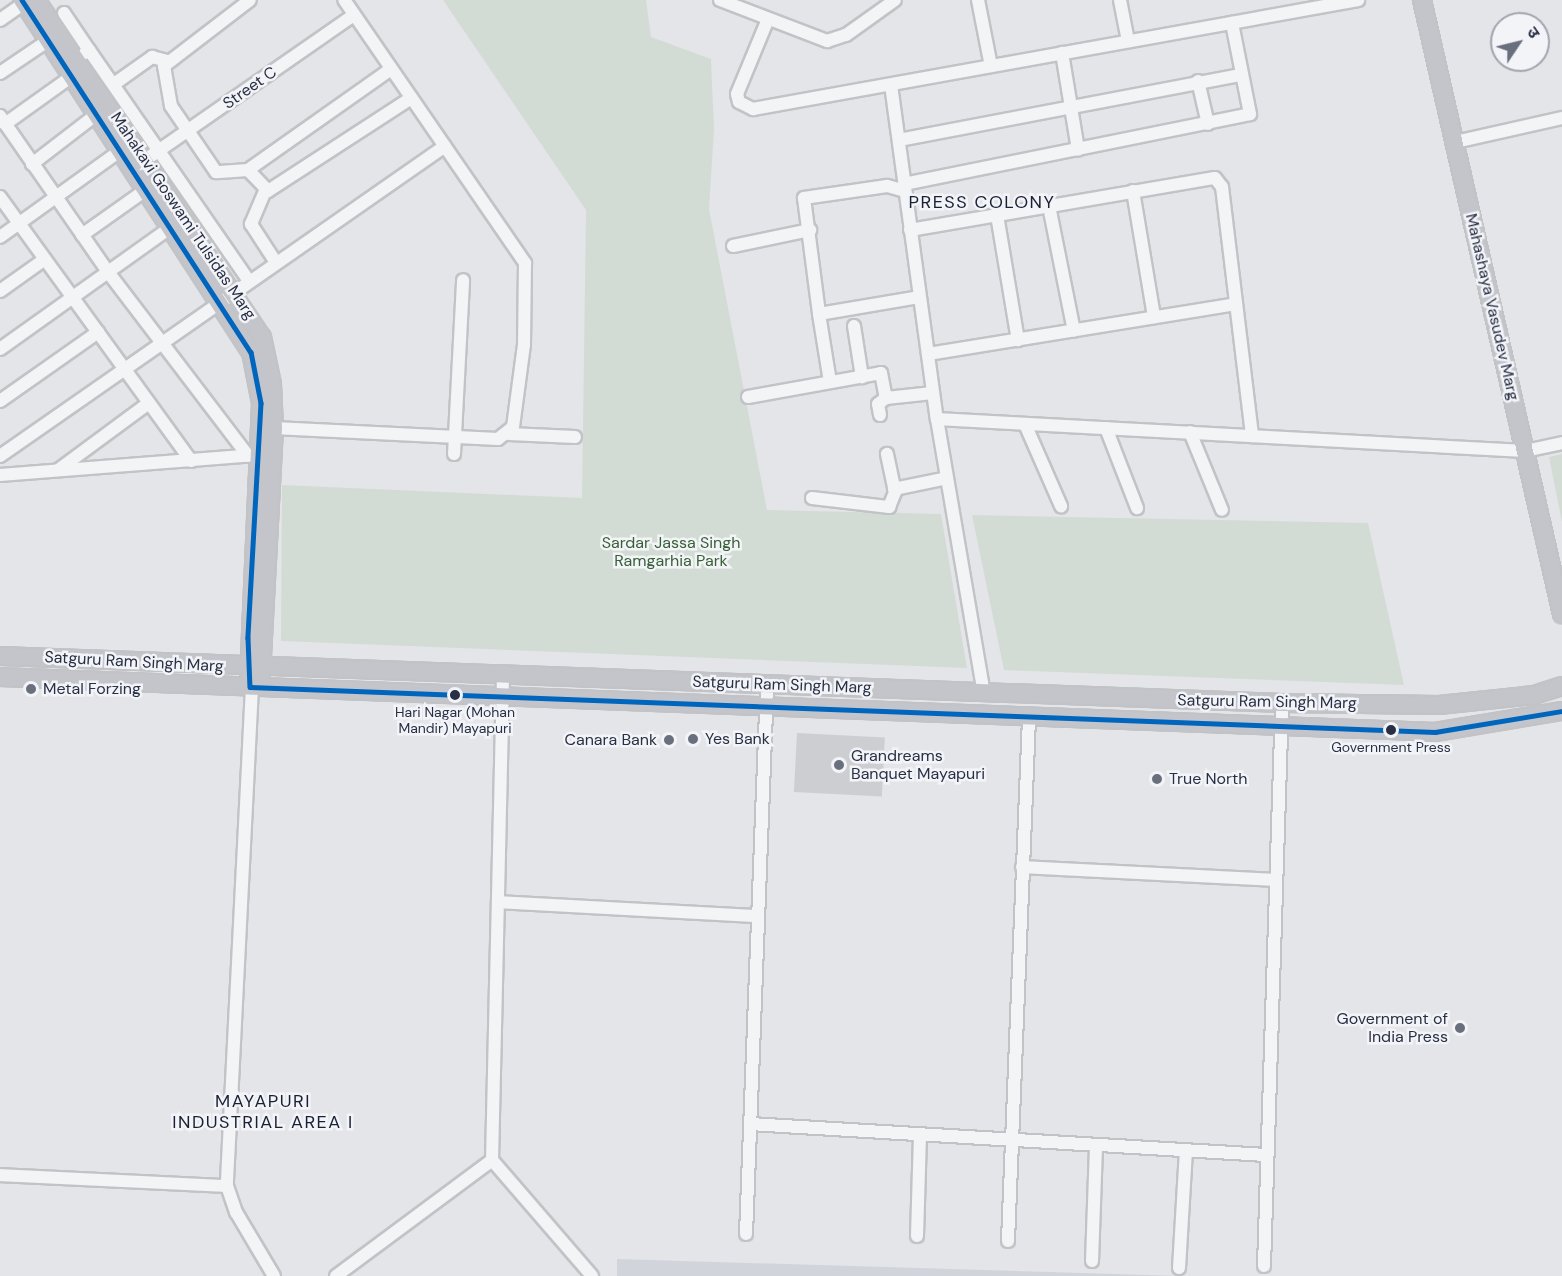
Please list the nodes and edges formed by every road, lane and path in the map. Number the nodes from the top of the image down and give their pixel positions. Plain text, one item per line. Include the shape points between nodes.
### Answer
1 (250, 0) edge
2 (344, 0) edge
3 (720, 0) edge
4 (896, 0) edge
5 (978, 0) edge
6 (1120, 0) edge
7 (1359, 0) edge
8 (1422, 0) edge
9 (27, 1) edge
10 (64, 13) dead end
11 (354, 15) junction
12 (768, 19) junction
13 (0, 20) edge
14 (1232, 22) junction
15 (49, 40) junction
16 (1128, 41) junction
17 (1062, 53) junction
18 (83, 54) junction
19 (167, 61) junction
20 (991, 66) junction
21 (391, 69) junction
22 (0, 73) edge
23 (1241, 75) junction
24 (72, 76) junction
25 (1198, 81) junction
26 (114, 84) junction
27 (891, 85) junction
28 (411, 98) junction
29 (1070, 104) junction
30 (97, 114) junction
31 (1562, 118) edge
32 (3, 120) edge
33 (1208, 124) junction
34 (187, 131) junction
35 (899, 140) junction
36 (1455, 142) junction
37 (445, 146) junction
38 (121, 150) junction
39 (160, 150) junction
40 (1078, 150) junction
41 (32, 164) junction
42 (140, 164) junction
43 (248, 170) junction
44 (904, 188) junction
45 (147, 189) junction
46 (265, 191) junction
47 (1133, 191) junction
48 (0, 197) edge
49 (55, 198) junction
50 (1049, 206) junction
51 (997, 215) junction
52 (19, 223) junction
53 (171, 227) junction
54 (810, 230) junction
55 (910, 230) junction
56 (82, 235) junction
57 (0, 237) edge
58 (733, 246) dead end
59 (45, 259) junction
60 (275, 261) junction
61 (108, 272) junction
62 (248, 280) junction
63 (463, 280) dead end
64 (0, 291) edge
65 (227, 295) junction
66 (73, 297) junction
67 (919, 297) junction
68 (1236, 304) junction
69 (819, 314) junction
70 (1154, 317) junction
71 (854, 326) dead end
72 (1074, 331) junction
73 (98, 332) junction
74 (1018, 340) junction
75 (162, 342) junction
76 (0, 349) edge
77 (928, 354) junction
78 (124, 369) junction
79 (862, 377) junction
80 (830, 382) junction
81 (933, 393) junction
82 (748, 397) dead end
83 (886, 398) junction
84 (0, 401) edge
85 (149, 403) junction
86 (880, 415) dead end
87 (937, 419) junction
88 (1025, 424) junction
89 (274, 428) junction
90 (1106, 428) junction
91 (1190, 432) junction
92 (509, 434) junction
93 (1252, 436) junction
94 (453, 437) junction
95 (575, 437) dead end
96 (1562, 442) edge
97 (1525, 451) junction
98 (454, 454) dead end
99 (887, 454) dead end
100 (253, 455) junction
101 (0, 456) edge
102 (191, 461) junction
103 (57, 471) junction
104 (0, 475) edge
105 (947, 478) junction
106 (894, 489) junction
107 (812, 498) dead end
108 (1061, 506) dead end
109 (1137, 508) dead end
110 (1222, 510) dead end
111 (1562, 614) edge
112 (0, 656) edge
113 (255, 667) junction
114 (503, 676) junction
115 (0, 677) edge
116 (767, 685) junction
117 (253, 687) junction
118 (1562, 687) edge
119 (984, 693) junction
120 (502, 699) junction
121 (1282, 704) junction
122 (765, 708) junction
123 (1562, 711) edge
124 (1029, 718) junction
125 (1283, 728) junction
126 (1022, 867) junction
127 (1276, 880) junction
128 (498, 902) junction
129 (758, 916) junction
130 (750, 1124) junction
131 (920, 1135) junction
132 (1011, 1141) junction
133 (1096, 1146) junction
134 (1186, 1151) junction
135 (1265, 1155) junction
136 (492, 1160) junction
137 (0, 1175) edge
138 (227, 1186) junction
139 (746, 1234) dead end
140 (917, 1236) dead end
141 (1008, 1241) dead end
142 (1092, 1261) dead end
143 (1264, 1266) dead end
144 (1179, 1268) dead end
145 (274, 1276) edge
146 (336, 1276) edge
147 (592, 1276) edge

1 - 19 street
2 - 11 street
3 - 12 street
4 - 12 street via 836,40 819,40
5 - 20 street
6 - 16 street
7 - 14 street
8 - 36 main road, Mahashaya Vasudev Marg
9 - 13 street
9 - 15 main road, Mahakavi Goswami Tulsidas Marg
9 - 18 main road, Mahakavi Goswami Tulsidas Marg
10 - 18 street
11 - 21 street
11 - 34 street, Street C
12 - 27 street via 737,94 745,107
14 - 16 street
14 - 23 street
15 - 22 street
15 - 24 main road, Mahakavi Goswami Tulsidas Marg
16 - 17 street
17 - 20 street
17 - 29 street
18 - 26 street
18 - 42 main road, Mahakavi Goswami Tulsidas Marg
19 - 26 street via 152,57
19 - 34 street via 169,99
20 - 27 street
21 - 28 street
21 - 43 street
23 - 25 street
23 - 33 street via 1250,114
24 - 30 main road, Mahakavi Goswami Tulsidas Marg
24 - 32 street
25 - 29 street
25 - 33 street
26 - 39 street
27 - 35 street
28 - 37 street
28 - 46 street
29 - 35 street
29 - 40 street
30 - 38 main road, Mahakavi Goswami Tulsidas Marg
30 - 41 street
31 - 36 street
32 - 41 street
33 - 40 street
34 - 39 street, Street C
34 - 43 street via 216,172
35 - 44 street
36 - 97 main road, Mahashaya Vasudev Marg
37 - 60 street
37 - 92 street via 525,264 524,345
38 - 42 main road, Mahakavi Goswami Tulsidas Marg
38 - 49 street
39 - 42 street, Street C
39 - 62 street
40 - 44 street
41 - 49 street
42 - 45 main road, Mahakavi Goswami Tulsidas Marg
42 - 65 main road, Mahakavi Goswami Tulsidas Marg
43 - 46 street
44 - 54 street via 887,186 804,198
44 - 55 street
45 - 53 main road, Mahakavi Goswami Tulsidas Marg
45 - 56 street
46 - 60 street via 251,224
47 - 50 street
47 - 68 street via 1210,177 1220,181
47 - 70 street
48 - 52 street
49 - 52 street
49 - 56 street
50 - 51 street
50 - 72 street
51 - 55 street
51 - 74 street
52 - 57 street
52 - 59 street
53 - 61 street
53 - 65 main road, Mahakavi Goswami Tulsidas Marg
54 - 58 street
54 - 69 street
55 - 67 street
56 - 61 street
59 - 64 street
59 - 66 street
60 - 62 street
61 - 66 street
61 - 75 street
62 - 65 street
63 - 94 street
65 - 75 street
65 - 89 main road, Mahakavi Goswami Tulsidas Marg via 254,320 267,352
65 - 100 main road, Mahakavi Goswami Tulsidas Marg via 259,378
66 - 73 street
66 - 76 street
67 - 69 street
67 - 77 street
68 - 70 street
68 - 93 street
69 - 80 street
70 - 72 street
71 - 79 street
72 - 74 street
73 - 78 street
73 - 84 street
74 - 77 street
75 - 78 street
75 - 100 street
77 - 81 street
78 - 85 street
78 - 101 street
79 - 80 street
79 - 83 street via 881,373
80 - 82 street
81 - 83 street
81 - 87 street
83 - 86 street via 878,404
85 - 102 street
85 - 103 street
87 - 88 street
87 - 105 street
88 - 90 street
88 - 108 street
89 - 94 street
89 - 113 main road, Mahakavi Goswami Tulsidas Marg
90 - 91 street
90 - 109 street
91 - 93 street
91 - 110 street
92 - 94 street via 498,439
92 - 95 street via 545,439
93 - 97 street
94 - 98 street
96 - 97 street
97 - 111 main road, Mahashaya Vasudev Marg
99 - 106 street
100 - 102 street
100 - 113 main road, Mahakavi Goswami Tulsidas Marg
102 - 103 street
103 - 104 street
105 - 106 street
105 - 119 street
106 - 107 street via 893,503 884,509
112 - 113 main road, Satguru Ram Singh Marg
113 - 114 main road, Satguru Ram Singh Marg
113 - 117 main road
114 - 116 main road, Satguru Ram Singh Marg
114 - 120 street
115 - 117 main road, Satguru Ram Singh Marg
116 - 119 main road, Satguru Ram Singh Marg
116 - 122 street
117 - 120 main road, Satguru Ram Singh Marg
117 - 138 street
118 - 121 main road, Satguru Ram Singh Marg via 1439,705
119 - 121 main road, Satguru Ram Singh Marg
120 - 122 main road, Satguru Ram Singh Marg
120 - 128 street
121 - 125 street
122 - 124 main road, Satguru Ram Singh Marg
122 - 129 street
123 - 125 main road, Satguru Ram Singh Marg via 1435,732
124 - 125 main road, Satguru Ram Singh Marg
124 - 126 street
125 - 127 street
126 - 127 street
126 - 132 street
127 - 135 street
128 - 129 street
128 - 136 street
129 - 130 street
130 - 131 street
130 - 139 street
131 - 132 street
131 - 140 street
132 - 133 street
132 - 141 street
133 - 134 street
133 - 142 street
134 - 135 street
134 - 144 street
135 - 143 street
136 - 146 street
136 - 147 street
137 - 138 street
138 - 145 street via 236,1212

